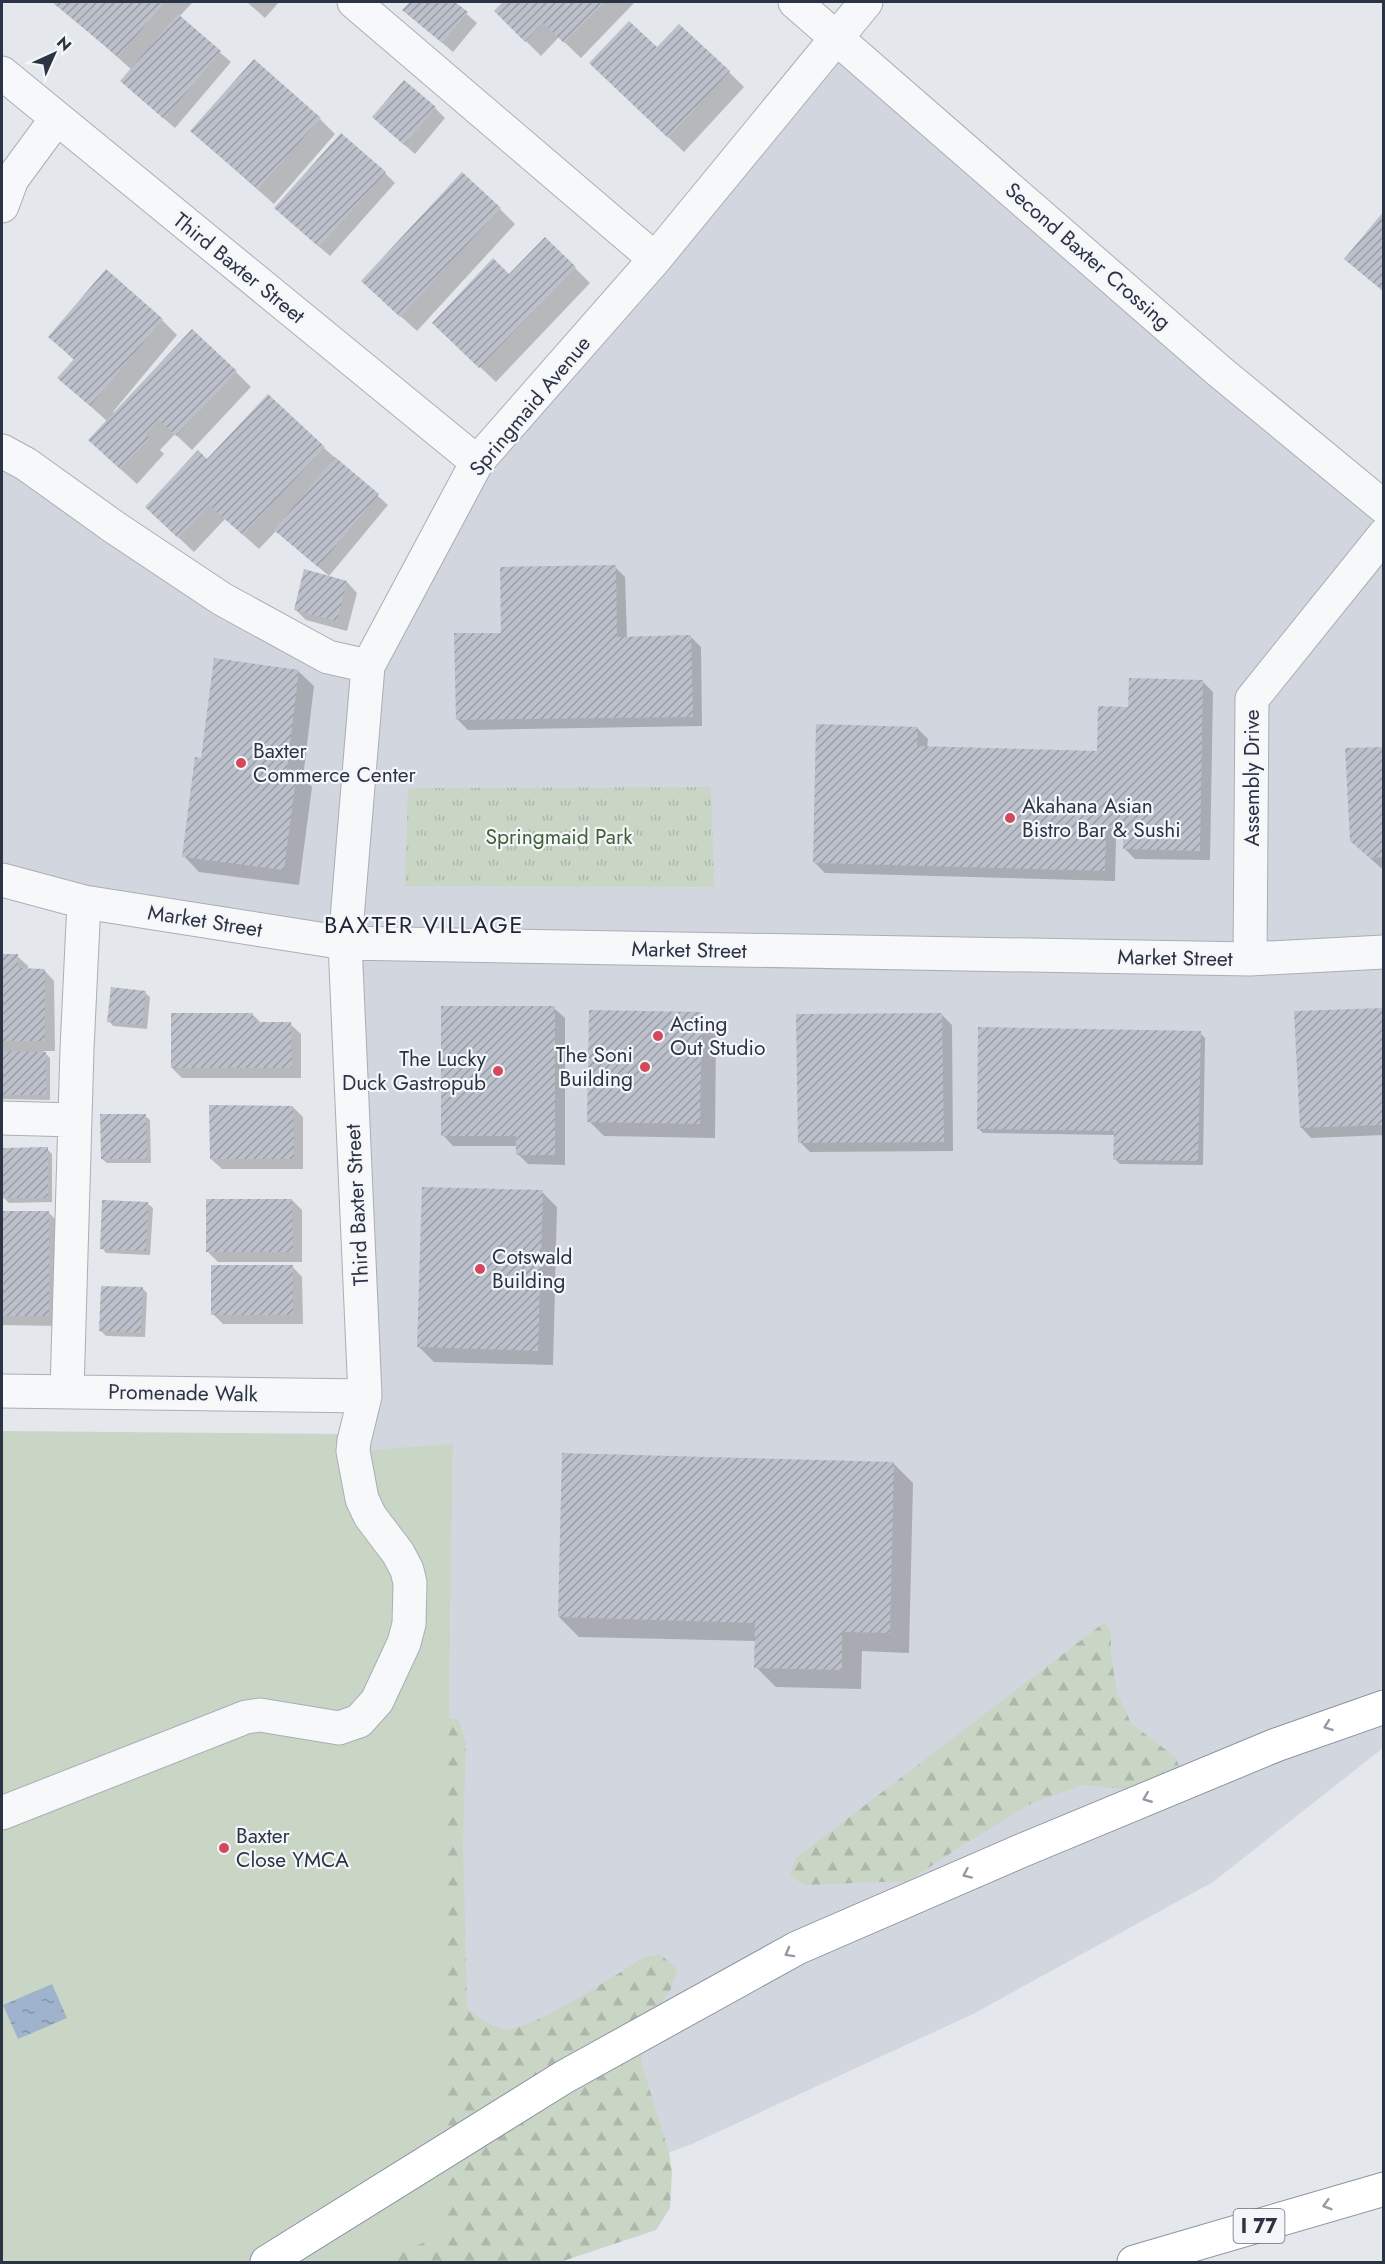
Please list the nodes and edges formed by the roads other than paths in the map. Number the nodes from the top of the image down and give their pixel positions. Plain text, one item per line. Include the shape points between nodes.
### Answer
1 (354, 2) edge
2 (795, 2) edge
3 (866, 2) edge
4 (835, 38) junction
5 (2, 73) edge
6 (57, 118) junction
7 (2, 206) edge
8 (655, 259) junction
9 (2, 452) edge
10 (477, 462) junction
11 (1383, 507) edge
12 (1383, 536) edge
13 (368, 666) junction
14 (2, 880) edge
15 (84, 902) junction
16 (345, 943) junction
17 (1383, 952) edge
18 (1250, 959) junction
19 (2, 1118) edge
20 (75, 1120) junction
21 (2, 1391) edge
22 (67, 1391) junction
23 (365, 1395) junction
24 (1383, 1707) edge
25 (2, 1813) edge
26 (1383, 2189) edge
27 (267, 2262) edge
28 (1134, 2262) edge

1 - 8 street
2 - 4 street, Second Baxter Crossing
3 - 4 street, Springmaid Avenue
4 - 8 street, Springmaid Avenue
4 - 11 street, Second Baxter Crossing
5 - 6 street, Third Baxter Street
6 - 7 street via 12,178
6 - 10 street, Third Baxter Street
8 - 10 street, Springmaid Avenue
9 - 13 street via 26,464 222,599 328,657
10 - 13 street, Springmaid Avenue
12 - 18 street, Assembly Drive via 1252,699
13 - 16 street, Springmaid Avenue
14 - 15 street, Market Street
15 - 16 street, Market Street
15 - 20 street
16 - 18 street, Market Street
16 - 23 street, Third Baxter Street
17 - 18 street, Market Street
19 - 20 street
20 - 22 street
21 - 22 street, Promenade Walk
22 - 23 street, Promenade Walk
23 - 25 street, Third Baxter Street via 353,1451 362,1499 398,1552 410,1583 409,1624 404,1643 369,1712 359,1721 339,1728 260,1715 246,1717
24 -> 27 highway via 1276,1745 797,1948 564,2078
26 -> 28 highway, I 77

